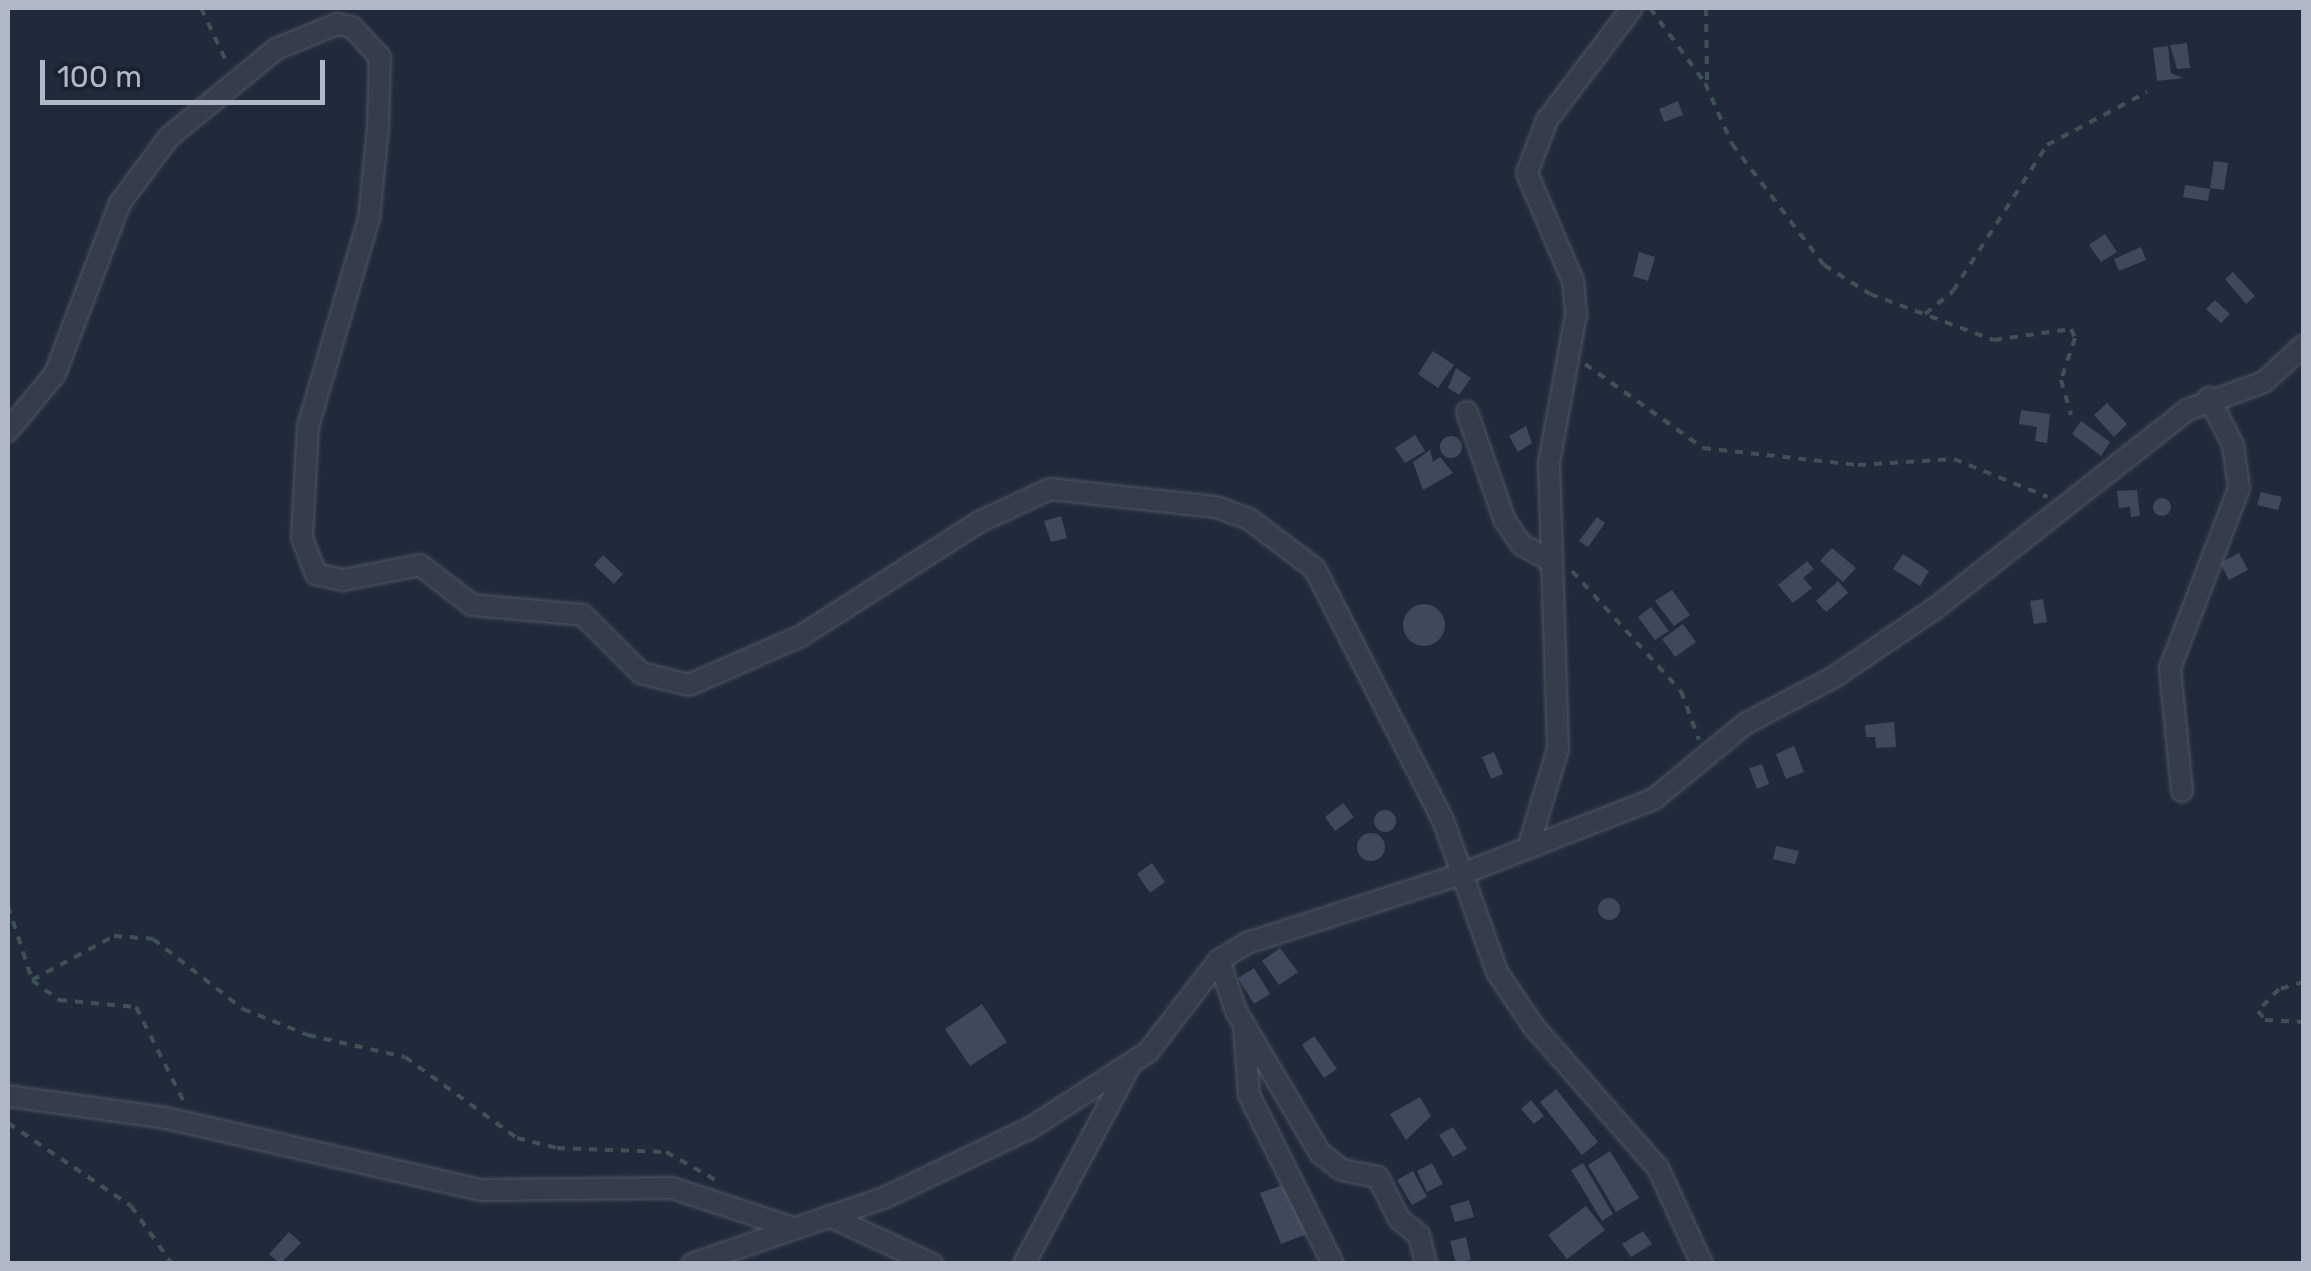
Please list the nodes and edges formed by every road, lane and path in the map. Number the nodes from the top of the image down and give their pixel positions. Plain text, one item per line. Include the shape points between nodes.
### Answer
1 (201, 8) edge
2 (1632, 8) edge
3 (1650, 8) edge
4 (1706, 8) edge
5 (233, 76) junction
6 (1707, 88) junction
7 (2147, 92) dead end
8 (1925, 314) junction
9 (2304, 345) edge
10 (1574, 353) junction
11 (2209, 398) junction
12 (1467, 412) dead end
13 (2071, 415) dead end
14 (8, 431) edge
15 (2061, 504) junction
16 (1551, 561) junction
17 (1706, 753) junction
18 (2182, 791) dead end
19 (1530, 845) junction
20 (1459, 875) junction
21 (8, 906) edge
22 (1220, 960) junction
23 (32, 980) junction
24 (2304, 982) edge
25 (2304, 1022) edge
26 (1244, 1026) junction
27 (2304, 1064) edge
28 (1129, 1067) junction
29 (2304, 1094) edge
30 (8, 1096) edge
31 (8, 1123) edge
32 (192, 1125) junction
33 (745, 1208) junction
34 (829, 1216) junction
35 (794, 1228) junction
36 (172, 1264) edge
37 (692, 1264) edge
38 (932, 1264) edge
39 (1024, 1264) edge
40 (1333, 1264) edge
41 (1426, 1264) edge
42 (1702, 1264) edge

1 - 5 path
2 - 10 street via 1547,120 1527,172 1573,281
3 - 6 path
4 - 6 path
5 - 14 street via 168,137 120,202 66,353
5 - 20 street via 337,24 366,35 380,57 369,218 308,426 302,538 316,574 344,580 420,565 472,604 583,615 641,673 689,685 801,636 1024,498 1084,488 1216,508 1276,534 1315,569 1443,820
6 - 8 path via 1732,144 1824,265 1846,283
7 - 8 path via 2047,145 1953,291
8 - 13 path via 1994,340 2071,329 2076,338 2061,380
9 - 11 street via 2264,382
10 - 15 path via 1664,427 1703,448 1858,465 1954,459
10 - 16 street via 1549,463
11 - 15 street
11 - 18 street via 2233,445 2239,488 2170,668
12 - 16 street via 1505,521 1522,545
15 - 17 street via 1888,641
16 - 17 path via 1602,596 1681,691
16 - 19 street via 1558,749
17 - 19 street via 1654,798
19 - 20 street
20 - 22 street via 1319,915
20 - 42 street via 1497,972 1534,1028 1658,1168
21 - 23 path
22 - 26 street
22 - 28 street
23 - 32 path via 60,1000 136,1007
23 - 33 path via 114,936 153,939 243,1009 308,1035 405,1057 502,1130 557,1148 677,1155
24 - 25 path via 2269,996 2258,1012 2265,1020
26 - 40 street via 1249,1095
26 - 41 street via 1320,1153 1342,1170 1378,1177 1399,1219 1419,1234
27 - 29 path
28 - 34 street via 946,1172
28 - 39 street
30 - 32 street
31 - 36 path via 131,1206
32 - 33 street via 481,1190 672,1188
33 - 35 street
34 - 35 street
34 - 38 street
35 - 37 street

